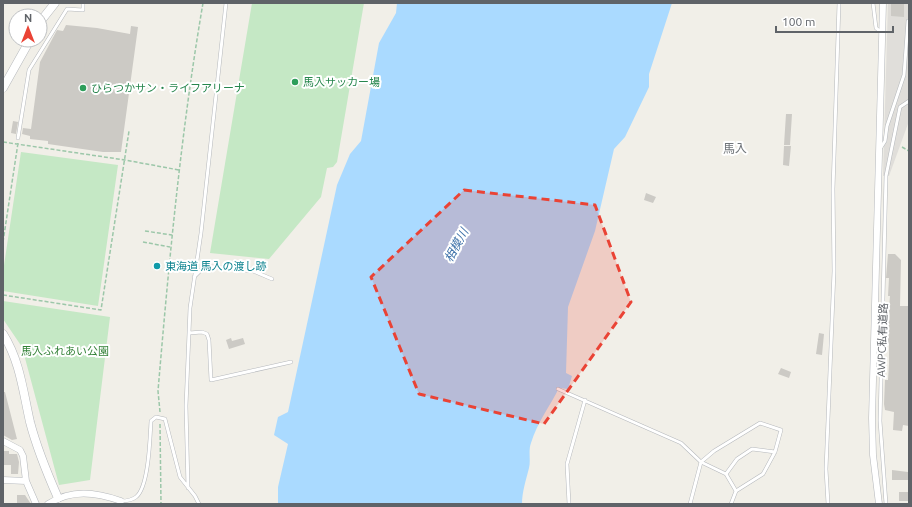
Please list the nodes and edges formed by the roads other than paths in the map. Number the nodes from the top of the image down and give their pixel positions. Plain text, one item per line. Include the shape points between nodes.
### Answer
1 (55, 3) edge
2 (83, 3) edge
3 (226, 3) edge
4 (839, 3) edge
5 (873, 3) edge
6 (884, 3) edge
7 (48, 12) edge
8 (909, 21) edge
9 (883, 33) junction
10 (26, 48) edge
11 (3, 88) edge
12 (909, 101) edge
13 (895, 105) junction
14 (900, 107) junction
15 (18, 138) road end
16 (880, 151) junction
17 (194, 278) junction
18 (272, 279) dead end
19 (189, 333) junction
20 (3, 334) edge
21 (291, 362) dead end
22 (558, 389) dead end
23 (585, 400) junction
24 (3, 441) edge
25 (775, 452) junction
26 (701, 462) junction
27 (726, 474) junction
28 (3, 480) edge
29 (26, 481) junction
30 (188, 488) junction
31 (736, 491) junction
32 (58, 498) junction
33 (121, 502) edge
34 (36, 504) edge
35 (48, 504) edge
36 (199, 504) edge
37 (569, 504) edge
38 (690, 504) edge
39 (731, 504) edge
40 (828, 504) edge
41 (879, 504) edge
42 (886, 504) edge

1 - 7 street
2 - 15 lane via 83,10 67,9 29,70
3 - 17 lane
4 - 40 lane via 833,190 834,271 826,469
5 - 9 lane via 876,28
6 - 9 street
8 - 13 lane via 904,75
9 - 16 street
10 - 11 street
12 - 14 lane
13 - 14 lane
13 - 16 lane
14 - 42 lane, AWPC私有道路 via 886,176 880,421
16 - 41 street via 872,418 873,455
17 - 18 lane via 205,266 253,271
17 - 19 lane
19 - 21 lane via 207,334 211,380
19 - 30 lane via 186,406
20 - 32 street via 19,368 30,422 42,462
22 - 23 lane
23 - 26 lane via 681,443
23 - 37 lane via 567,464
24 - 29 street via 20,450
25 - 26 lane via 781,430 760,423 714,451
25 - 27 lane via 752,449 737,459
25 - 31 lane via 763,474
26 - 27 lane
26 - 38 lane
27 - 31 lane
28 - 29 street
29 - 34 street
30 - 33 lane via 180,477 165,419 156,417 151,421 146,471 141,491 129,501
30 - 36 lane
31 - 39 lane
32 - 33 street via 83,493 107,496
32 - 35 street

